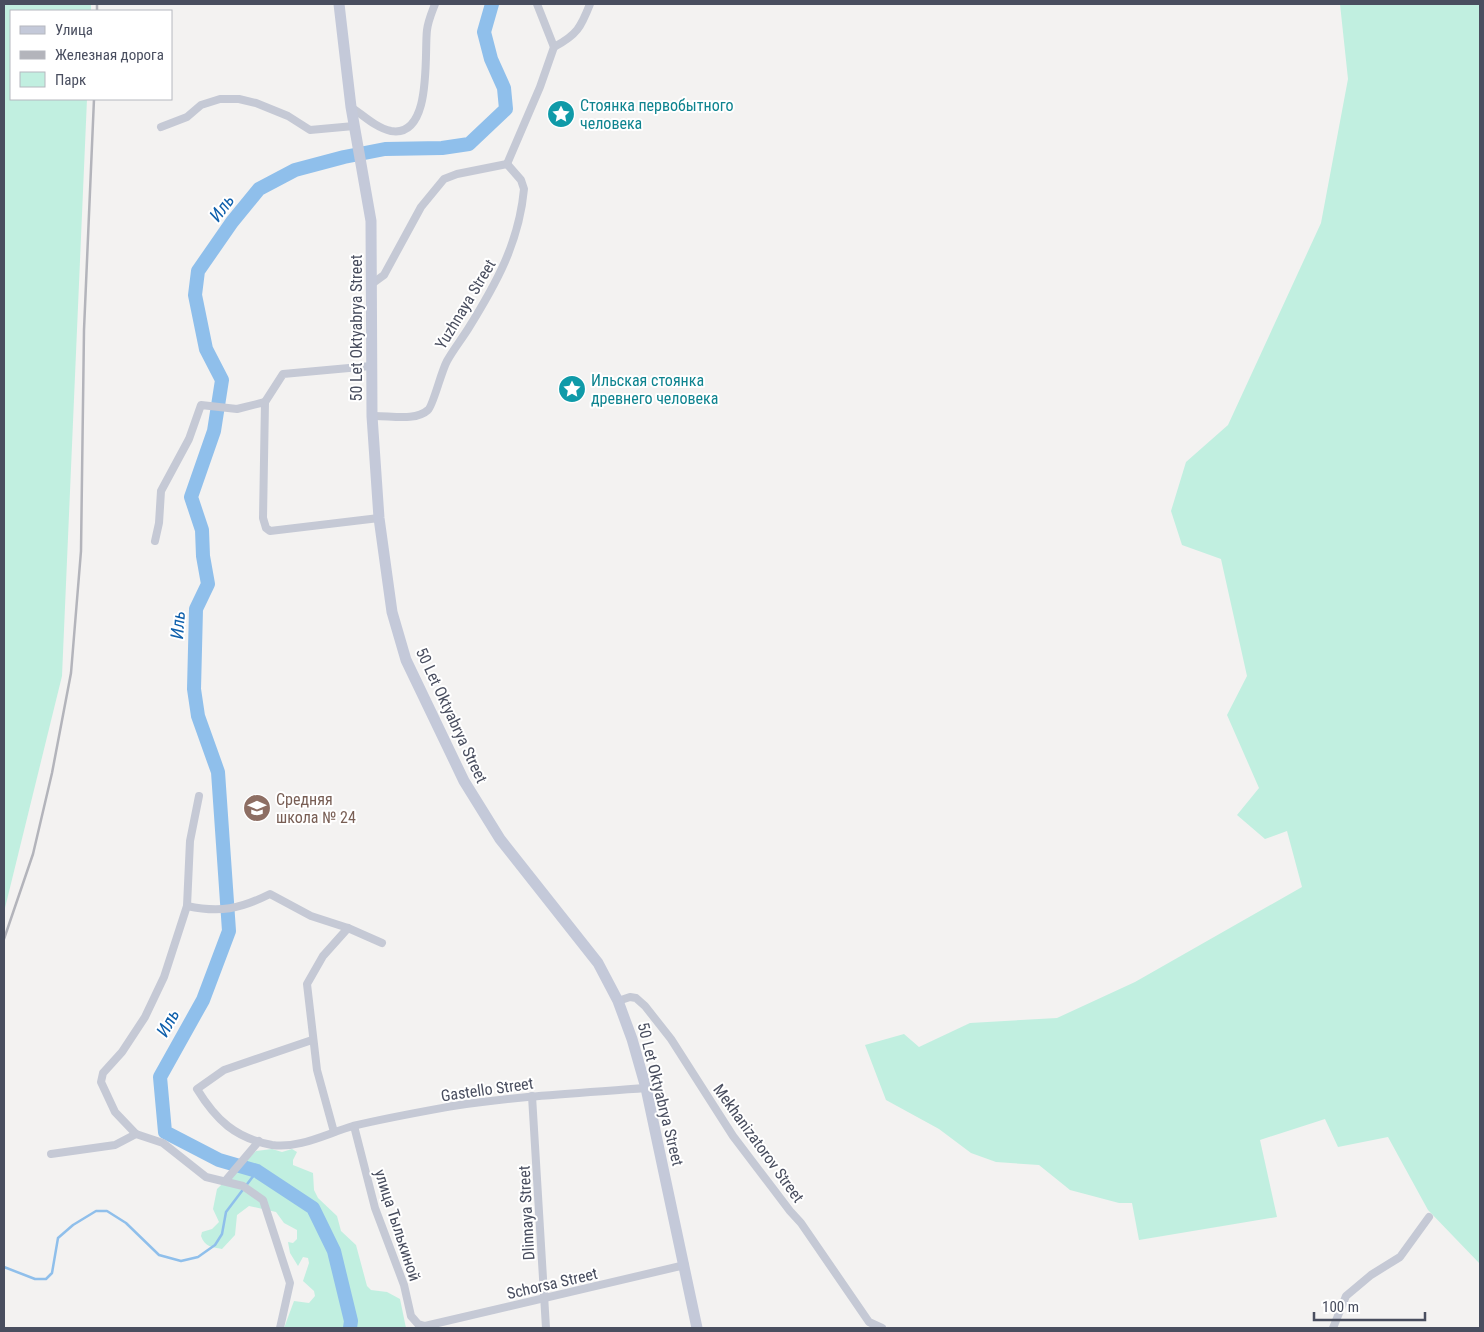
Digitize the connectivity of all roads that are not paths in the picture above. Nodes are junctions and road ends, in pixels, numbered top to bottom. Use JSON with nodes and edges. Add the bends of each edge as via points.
{"nodes":[{"id":1,"x":339,"y":4,"type":"edge"},
{"id":2,"x":435,"y":4,"type":"edge"},
{"id":3,"x":537,"y":4,"type":"edge"},
{"id":4,"x":590,"y":4,"type":"edge"},
{"id":5,"x":554,"y":47,"type":"junction"},
{"id":6,"x":351,"y":107,"type":"junction"},
{"id":7,"x":161,"y":127,"type":"dead end"},
{"id":8,"x":355,"y":130,"type":"junction"},
{"id":9,"x":507,"y":164,"type":"junction"},
{"id":10,"x":372,"y":283,"type":"junction"},
{"id":11,"x":370,"y":366,"type":"junction"},
{"id":12,"x":265,"y":402,"type":"junction"},
{"id":13,"x":372,"y":416,"type":"junction"},
{"id":14,"x":379,"y":518,"type":"junction"},
{"id":15,"x":155,"y":541,"type":"dead end"},
{"id":16,"x":200,"y":796,"type":"dead end"},
{"id":17,"x":187,"y":906,"type":"junction"},
{"id":18,"x":348,"y":928,"type":"junction"},
{"id":19,"x":382,"y":943,"type":"dead end"},
{"id":20,"x":618,"y":1001,"type":"junction"},
{"id":21,"x":312,"y":1040,"type":"junction"},
{"id":22,"x":646,"y":1088,"type":"junction"},
{"id":23,"x":532,"y":1096,"type":"junction"},
{"id":24,"x":354,"y":1126,"type":"junction"},
{"id":25,"x":334,"y":1132,"type":"junction"},
{"id":26,"x":136,"y":1134,"type":"junction"},
{"id":27,"x":259,"y":1142,"type":"junction"},
{"id":28,"x":51,"y":1154,"type":"dead end"},
{"id":29,"x":226,"y":1180,"type":"junction"},
{"id":30,"x":1429,"y":1217,"type":"dead end"},
{"id":31,"x":685,"y":1265,"type":"junction"},
{"id":32,"x":544,"y":1298,"type":"junction"},
{"id":33,"x":867,"y":1325,"type":"edge"},
{"id":34,"x":425,"y":1326,"type":"joint"},
{"id":35,"x":280,"y":1328,"type":"edge"},
{"id":36,"x":546,"y":1328,"type":"edge"},
{"id":37,"x":697,"y":1328,"type":"edge"},
{"id":38,"x":882,"y":1328,"type":"edge"},
{"id":39,"x":1332,"y":1328,"type":"edge"}],
"edges":[{"from":1,"to":6,"type":"street","name":"50 Let Oktyabrya Street"},
{"from":2,"to":6,"type":"street","via":[[427,30],[427,75],[418,118],[407,128],[392,131],[380,127]]},
{"from":3,"to":5,"type":"street"},
{"from":4,"to":5,"type":"street","via":[[581,27]]},
{"from":5,"to":9,"type":"street"},
{"from":6,"to":8,"type":"street","name":"50 Let Oktyabrya Street"},
{"from":7,"to":8,"type":"street","via":[[186,117],[201,105],[220,99],[239,99],[288,116],[310,130]]},
{"from":8,"to":10,"type":"street","name":"50 Let Oktyabrya Street","via":[[371,221]]},
{"from":9,"to":10,"type":"street","via":[[444,179],[417,214],[384,275]]},
{"from":9,"to":13,"type":"street","name":"Yuzhnaya Street","via":[[521,180],[524,189],[510,255],[493,289],[447,360],[433,404],[421,415]]},
{"from":10,"to":11,"type":"street","name":"50 Let Oktyabrya Street"},
{"from":11,"to":12,"type":"street","via":[[284,374]]},
{"from":11,"to":13,"type":"street","name":"50 Let Oktyabrya Street"},
{"from":12,"to":14,"type":"street","via":[[263,518],[266,528],[270,531]]},
{"from":12,"to":15,"type":"street","via":[[237,409],[201,405],[162,491]]},
{"from":13,"to":14,"type":"street","name":"50 Let Oktyabrya Street"},
{"from":14,"to":20,"type":"street","name":"50 Let Oktyabrya Street","via":[[392,612],[406,660],[464,781],[500,839],[598,963]]},
{"from":16,"to":17,"type":"street","via":[[190,841]]},
{"from":17,"to":18,"type":"street","via":[[207,910],[244,907],[270,894],[311,916]]},
{"from":17,"to":26,"type":"street","via":[[164,977],[145,1017],[122,1052],[103,1072],[101,1082],[115,1112]]},
{"from":18,"to":19,"type":"street"},
{"from":18,"to":21,"type":"street","via":[[323,956],[307,984]]},
{"from":20,"to":22,"type":"street","name":"50 Let Oktyabrya Street"},
{"from":20,"to":33,"type":"street","name":"Mekhanizatorov Street","via":[[636,998],[671,1039],[733,1136],[801,1223]]},
{"from":21,"to":25,"type":"street"},
{"from":21,"to":27,"type":"street","name":"Gastello Street","via":[[224,1070],[197,1088],[209,1108],[230,1129]]},
{"from":22,"to":23,"type":"street","name":"Gastello Street"},
{"from":22,"to":31,"type":"street","name":"50 Let Oktyabrya Street"},
{"from":23,"to":24,"type":"street","name":"Gastello Street","via":[[454,1106]]},
{"from":23,"to":32,"type":"street","name":"Dlinnaya Street"},
{"from":24,"to":25,"type":"street","name":"Gastello Street"},
{"from":24,"to":34,"type":"street","name":"улица Тылькиной","via":[[375,1208],[404,1285],[411,1316]]},
{"from":25,"to":27,"type":"street","name":"Gastello Street","via":[[294,1145]]},
{"from":26,"to":28,"type":"street","via":[[115,1144]]},
{"from":26,"to":29,"type":"street","via":[[163,1143],[206,1177]]},
{"from":27,"to":29,"type":"street"},
{"from":29,"to":35,"type":"street","via":[[252,1190],[263,1200],[276,1235],[290,1283]]},
{"from":30,"to":39,"type":"street","via":[[1400,1257],[1346,1296]]},
{"from":31,"to":32,"type":"street","name":"Schorsa Street"},
{"from":31,"to":37,"type":"street","name":"50 Let Oktyabrya Street"},
{"from":32,"to":34,"type":"street","name":"Schorsa Street"},
{"from":32,"to":36,"type":"street","name":"Dlinnaya Street"},
{"from":33,"to":38,"type":"street","name":"Mekhanizatorov Street"}]}
